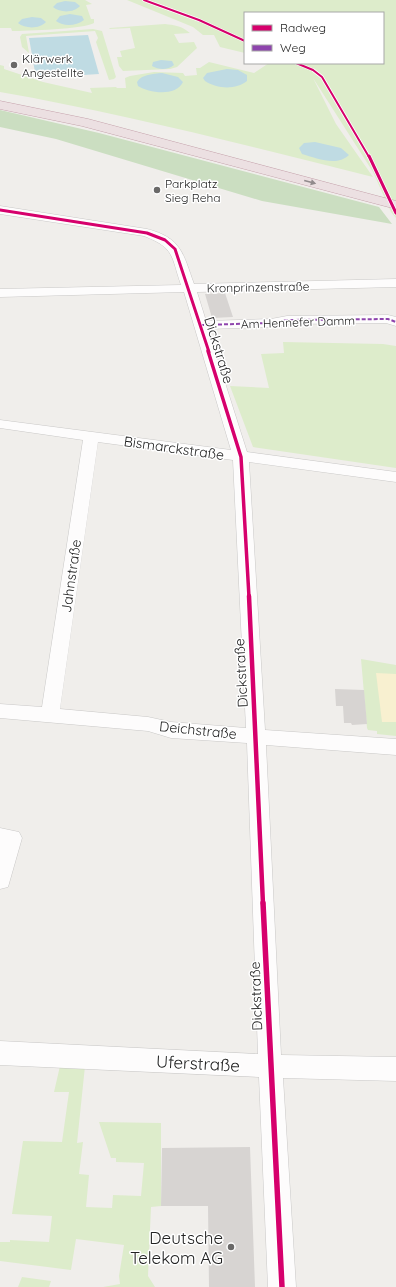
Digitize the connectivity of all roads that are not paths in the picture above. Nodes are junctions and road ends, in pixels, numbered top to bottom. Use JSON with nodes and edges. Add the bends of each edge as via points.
{"nodes":[{"id":1,"x":0,"y":98,"type":"edge"},
{"id":2,"x":0,"y":105,"type":"edge"},
{"id":3,"x":396,"y":194,"type":"edge"},
{"id":4,"x":386,"y":199,"type":"edge"},
{"id":5,"x":0,"y":210,"type":"edge"},
{"id":6,"x":396,"y":283,"type":"edge"},
{"id":7,"x":189,"y":288,"type":"junction"},
{"id":8,"x":0,"y":293,"type":"edge"},
{"id":9,"x":396,"y":322,"type":"edge"},
{"id":10,"x":200,"y":325,"type":"junction"},
{"id":11,"x":0,"y":424,"type":"edge"},
{"id":12,"x":91,"y":437,"type":"junction"},
{"id":13,"x":240,"y":456,"type":"junction"},
{"id":14,"x":396,"y":477,"type":"edge"},
{"id":15,"x":0,"y":711,"type":"edge"},
{"id":16,"x":50,"y":715,"type":"junction"},
{"id":17,"x":256,"y":735,"type":"junction"},
{"id":18,"x":396,"y":747,"type":"edge"},
{"id":19,"x":0,"y":837,"type":"edge"},
{"id":20,"x":0,"y":880,"type":"edge"},
{"id":21,"x":0,"y":1053,"type":"edge"},
{"id":22,"x":270,"y":1066,"type":"junction"},
{"id":23,"x":396,"y":1069,"type":"edge"},
{"id":24,"x":282,"y":1287,"type":"edge"}],
"edges":[{"from":1,"to":4,"type":"highway","via":[[88,115]]},
{"from":2,"to":4,"type":"highway","one_way":true,"via":[[83,122]]},
{"from":3,"to":4,"type":"highway"},
{"from":5,"to":7,"type":"street","name":"Dickstraße","via":[[153,235],[165,240],[175,249]]},
{"from":6,"to":7,"type":"street","name":"Kronprinzenstraße"},
{"from":7,"to":8,"type":"street","name":"Kronprinzenstraße"},
{"from":7,"to":10,"type":"street","name":"Dickstraße"},
{"from":9,"to":10,"type":"street","name":"Am Hennefer Damm","via":[[388,319],[287,320],[272,323]]},
{"from":10,"to":13,"type":"street","name":"Dickstraße"},
{"from":11,"to":12,"type":"street","name":"Bismarckstraße"},
{"from":12,"to":13,"type":"street","name":"Bismarckstraße"},
{"from":12,"to":16,"type":"street","name":"Jahnstraße"},
{"from":13,"to":14,"type":"street","name":"Bismarckstraße"},
{"from":13,"to":17,"type":"street","name":"Dickstraße"},
{"from":15,"to":16,"type":"street","name":"Deichstraße"},
{"from":16,"to":17,"type":"street","name":"Deichstraße","via":[[148,724],[171,730]]},
{"from":17,"to":18,"type":"street","name":"Deichstraße"},
{"from":17,"to":22,"type":"street","name":"Dickstraße"},
{"from":19,"to":20,"type":"street","via":[[12,838]]},
{"from":21,"to":22,"type":"street","name":"Uferstraße"},
{"from":22,"to":23,"type":"street","name":"Uferstraße"},
{"from":22,"to":24,"type":"street","name":"Dickstraße"}]}
